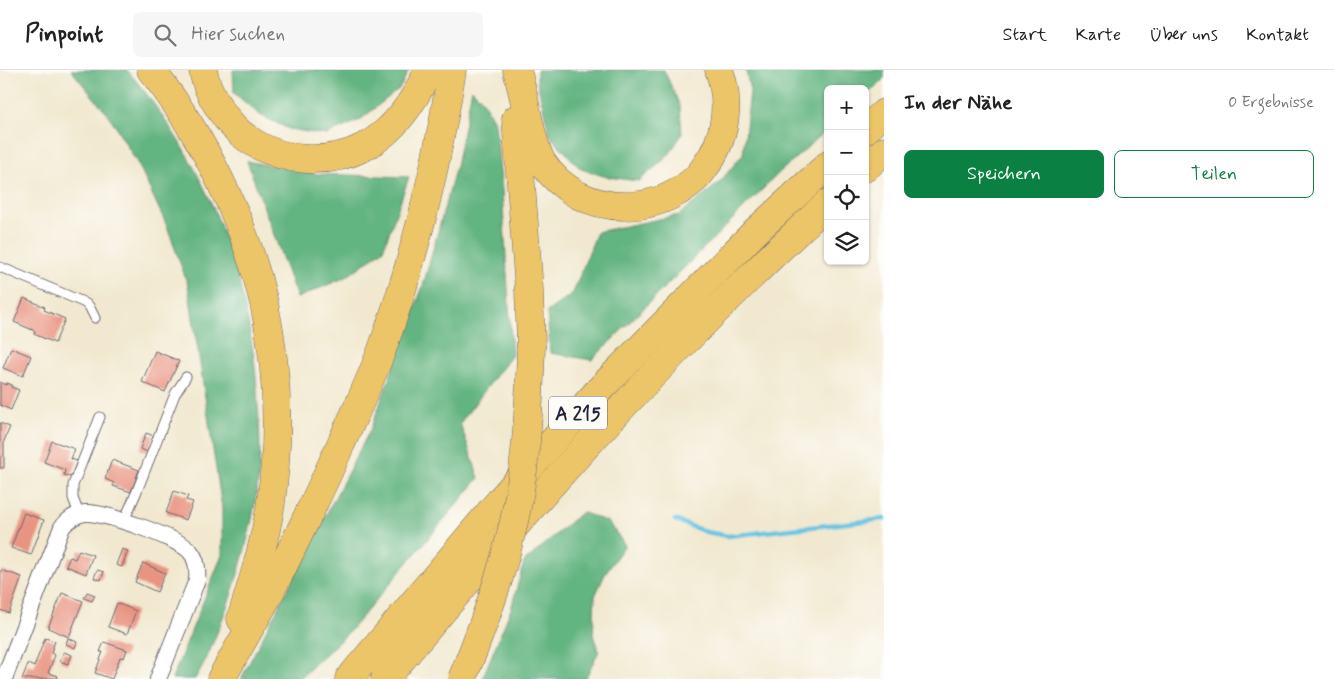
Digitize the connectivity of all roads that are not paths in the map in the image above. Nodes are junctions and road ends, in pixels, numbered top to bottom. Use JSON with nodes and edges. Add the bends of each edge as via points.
{"nodes":[{"id":1,"x":151,"y":70,"type":"edge"},
{"id":2,"x":203,"y":70,"type":"edge"},
{"id":3,"x":429,"y":70,"type":"edge"},
{"id":4,"x":452,"y":70,"type":"edge"},
{"id":5,"x":513,"y":70,"type":"edge"},
{"id":6,"x":517,"y":70,"type":"edge"},
{"id":7,"x":719,"y":70,"type":"edge"},
{"id":8,"x":884,"y":113,"type":"edge"},
{"id":9,"x":869,"y":126,"type":"edge"},
{"id":10,"x":884,"y":151,"type":"edge"},
{"id":11,"x":869,"y":164,"type":"edge"},
{"id":12,"x":824,"y":169,"type":"edge"},
{"id":13,"x":824,"y":207,"type":"edge"},
{"id":14,"x":0,"y":267,"type":"edge"},
{"id":15,"x":95,"y":318,"type":"dead end"},
{"id":16,"x":186,"y":377,"type":"dead end"},
{"id":17,"x":100,"y":417,"type":"dead end"},
{"id":18,"x":79,"y":514,"type":"junction"},
{"id":19,"x":124,"y":521,"type":"junction"},
{"id":20,"x":222,"y":677,"type":"edge"},
{"id":21,"x":4,"y":679,"type":"edge"},
{"id":22,"x":158,"y":679,"type":"edge"},
{"id":23,"x":349,"y":679,"type":"edge"},
{"id":24,"x":385,"y":679,"type":"edge"},
{"id":25,"x":462,"y":679,"type":"edge"}],
"edges":[{"from":1,"to":20,"type":"highway","via":[[186,118],[228,198],[264,303],[272,355],[277,408],[271,502],[250,592]]},
{"from":2,"to":3,"type":"highway","via":[[214,100],[228,121],[246,138],[285,156],[324,159],[345,155],[379,137],[406,111]]},
{"from":4,"to":20,"type":"highway","via":[[427,201],[409,269],[380,354],[317,497],[266,599]]},
{"from":5,"to":25,"type":"highway","bridge":true,"via":[[529,290],[529,406],[523,471],[507,549]]},
{"from":6,"to":7,"type":"highway","via":[[535,146],[552,175],[590,200],[628,207],[649,204],[680,191],[696,179],[709,161],[724,130],[726,115]]},
{"from":8,"to":9,"type":"highway"},
{"from":10,"to":11,"type":"highway"},
{"from":12,"to":23,"type":"highway","number":"A 215","via":[[756,230],[599,390],[502,498]]},
{"from":13,"to":24,"type":"highway","number":"A 215","via":[[610,420]]},
{"from":14,"to":15,"type":"lane","via":[[83,302]]},
{"from":16,"to":19,"type":"lane","via":[[175,394]]},
{"from":17,"to":18,"type":"lane","via":[[73,486],[73,498]]},
{"from":18,"to":19,"type":"street","via":[[94,513]]},
{"from":18,"to":21,"type":"street","via":[[62,527]]},
{"from":19,"to":22,"type":"street","via":[[184,547],[190,552],[198,572]]}]}
